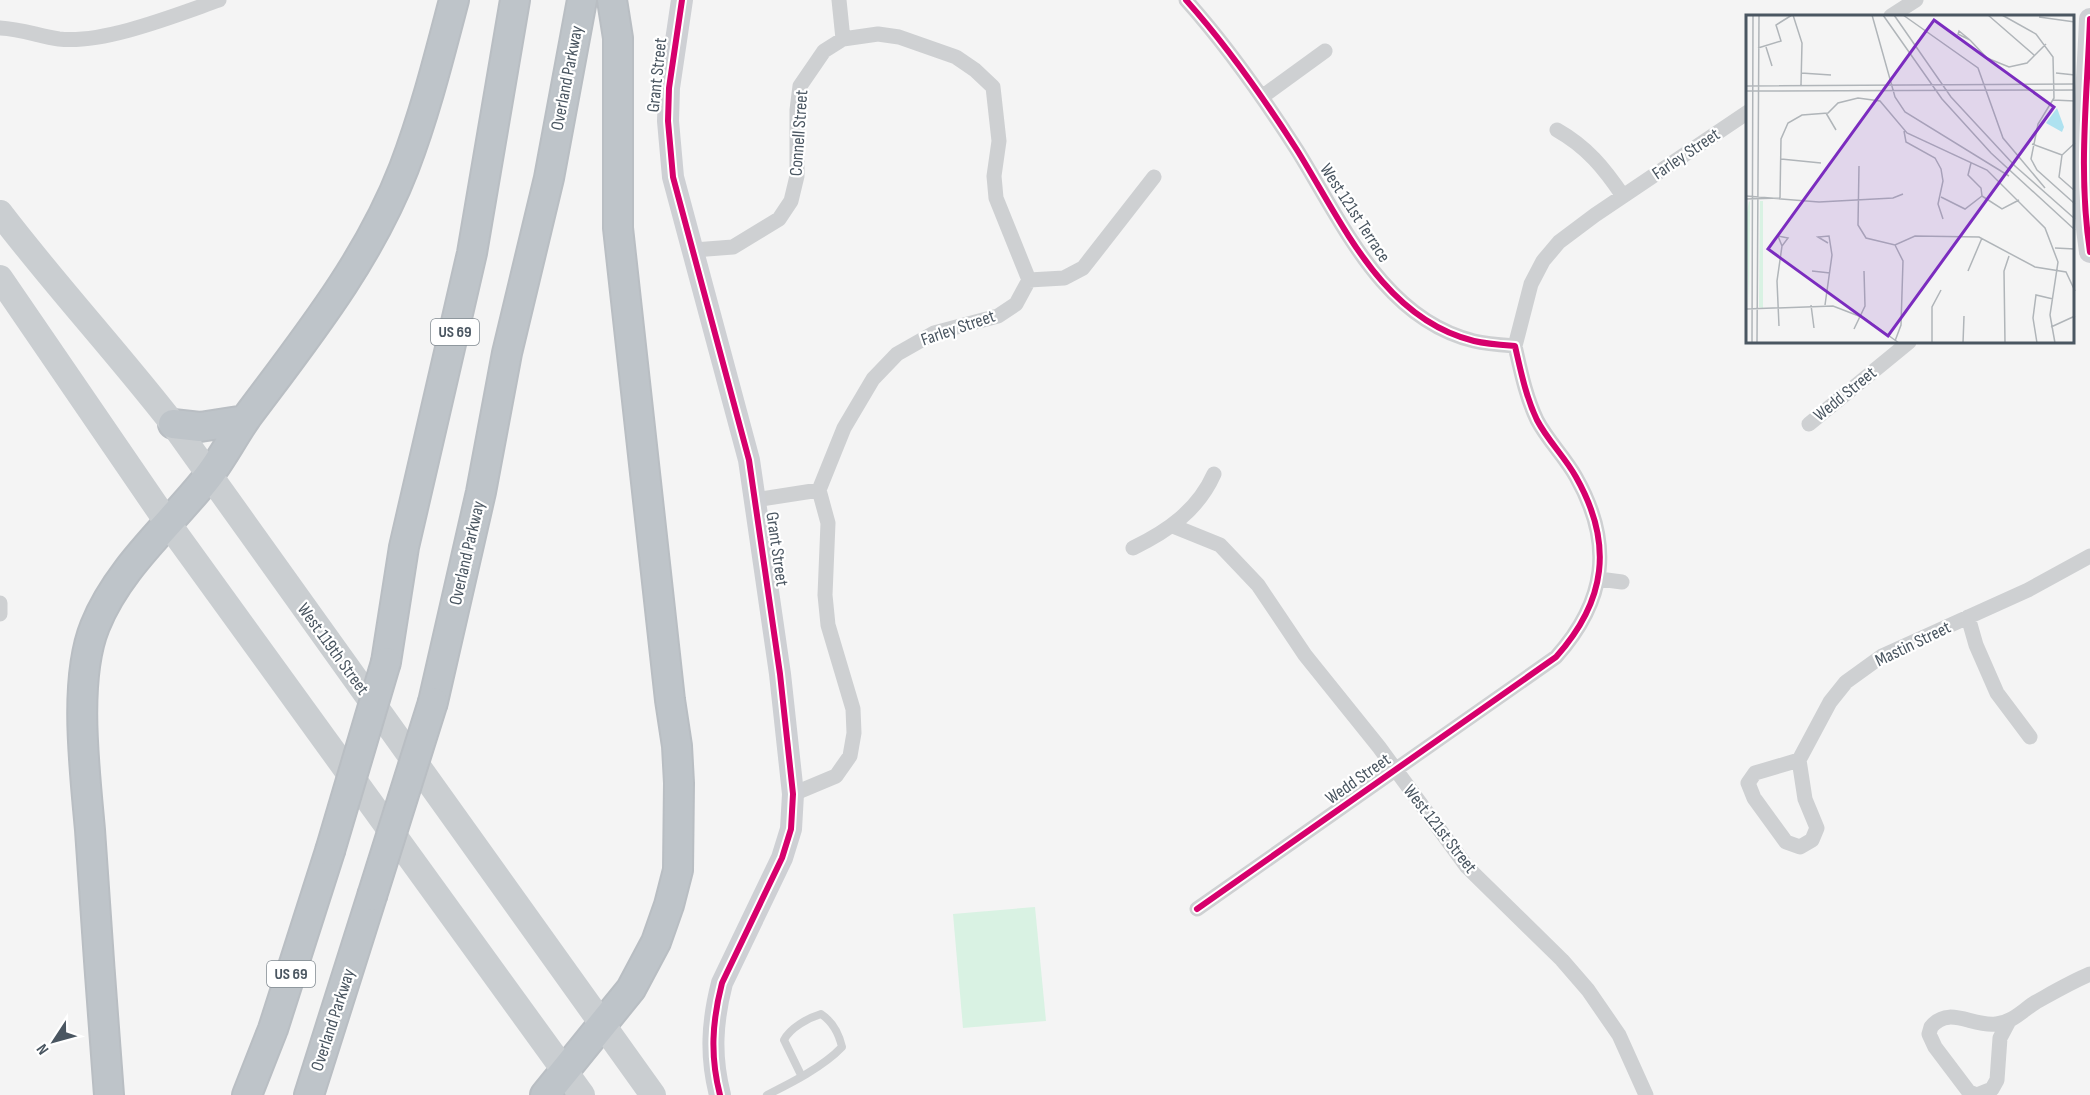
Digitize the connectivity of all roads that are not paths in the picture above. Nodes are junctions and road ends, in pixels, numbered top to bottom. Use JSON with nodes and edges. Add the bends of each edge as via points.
{"nodes":[{"id":1,"x":219,"y":0,"type":"edge"},
{"id":2,"x":454,"y":0,"type":"edge"},
{"id":3,"x":514,"y":0,"type":"edge"},
{"id":4,"x":582,"y":0,"type":"edge"},
{"id":5,"x":612,"y":0,"type":"edge"},
{"id":6,"x":682,"y":0,"type":"edge"},
{"id":7,"x":839,"y":0,"type":"edge"},
{"id":8,"x":1186,"y":0,"type":"edge"},
{"id":9,"x":1916,"y":0,"type":"edge"},
{"id":10,"x":1893,"y":15,"type":"edge"},
{"id":11,"x":2090,"y":19,"type":"edge"},
{"id":12,"x":0,"y":28,"type":"edge"},
{"id":13,"x":843,"y":39,"type":"junction"},
{"id":14,"x":2089,"y":48,"type":"edge"},
{"id":15,"x":1325,"y":51,"type":"dead end"},
{"id":16,"x":1263,"y":96,"type":"junction"},
{"id":17,"x":1746,"y":113,"type":"edge"},
{"id":18,"x":1557,"y":130,"type":"dead end"},
{"id":19,"x":1154,"y":177,"type":"dead end"},
{"id":20,"x":1623,"y":196,"type":"junction"},
{"id":21,"x":0,"y":213,"type":"edge"},
{"id":22,"x":2085,"y":245,"type":"edge"},
{"id":23,"x":694,"y":250,"type":"junction"},
{"id":24,"x":0,"y":278,"type":"edge"},
{"id":25,"x":1029,"y":280,"type":"junction"},
{"id":26,"x":1907,"y":344,"type":"edge"},
{"id":27,"x":1515,"y":346,"type":"junction"},
{"id":28,"x":245,"y":420,"type":"junction"},
{"id":29,"x":173,"y":424,"type":"junction"},
{"id":30,"x":1809,"y":424,"type":"dead end"},
{"id":31,"x":1214,"y":474,"type":"dead end"},
{"id":32,"x":208,"y":476,"type":"junction"},
{"id":33,"x":819,"y":490,"type":"junction"},
{"id":34,"x":755,"y":500,"type":"junction"},
{"id":35,"x":167,"y":522,"type":"junction"},
{"id":36,"x":1173,"y":526,"type":"junction"},
{"id":37,"x":1133,"y":548,"type":"dead end"},
{"id":38,"x":2090,"y":556,"type":"edge"},
{"id":39,"x":1599,"y":579,"type":"junction"},
{"id":40,"x":1622,"y":582,"type":"dead end"},
{"id":41,"x":0,"y":603,"type":"edge"},
{"id":42,"x":0,"y":615,"type":"edge"},
{"id":43,"x":1968,"y":617,"type":"junction"},
{"id":44,"x":2030,"y":737,"type":"dead end"},
{"id":45,"x":1799,"y":760,"type":"junction"},
{"id":46,"x":1395,"y":771,"type":"junction"},
{"id":47,"x":793,"y":794,"type":"junction"},
{"id":48,"x":1197,"y":909,"type":"dead end"},
{"id":49,"x":2090,"y":974,"type":"edge"},
{"id":50,"x":2009,"y":1021,"type":"junction"},
{"id":51,"x":602,"y":1025,"type":"junction"},
{"id":52,"x":563,"y":1071,"type":"junction"},
{"id":53,"x":801,"y":1075,"type":"junction"},
{"id":54,"x":109,"y":1095,"type":"edge"},
{"id":55,"x":247,"y":1095,"type":"edge"},
{"id":56,"x":309,"y":1095,"type":"edge"},
{"id":57,"x":545,"y":1095,"type":"edge"},
{"id":58,"x":582,"y":1095,"type":"edge"},
{"id":59,"x":653,"y":1095,"type":"edge"},
{"id":60,"x":720,"y":1095,"type":"edge"},
{"id":61,"x":767,"y":1095,"type":"edge"},
{"id":62,"x":1646,"y":1095,"type":"edge"}],
"edges":[{"from":1,"to":12,"type":"street","via":[[99,36],[60,39]]},
{"from":2,"to":28,"type":"highway","via":[[427,102],[403,170],[374,231],[343,287]]},
{"from":3,"to":55,"type":"highway","number":"US 69","bridge":true,"via":[[472,253],[404,547],[386,662],[273,1029]]},
{"from":4,"to":56,"type":"highway","name":"Overland Parkway","bridge":true,"via":[[549,178],[507,353],[481,492],[433,702]]},
{"from":5,"to":51,"type":"highway","via":[[618,38],[618,228],[677,746],[678,870],[656,942],[631,989]]},
{"from":6,"to":23,"type":"street","name":"Grant Street","via":[[668,121],[677,196]]},
{"from":7,"to":13,"type":"street"},
{"from":8,"to":16,"type":"street","name":"West 121st Terrace"},
{"from":9,"to":10,"type":"street"},
{"from":11,"to":14,"type":"street"},
{"from":13,"to":23,"type":"street","name":"Connell Street","via":[[824,51],[800,86],[797,176],[791,201],[779,219],[733,248]]},
{"from":13,"to":25,"type":"street","via":[[878,34],[899,37],[956,57],[993,87],[999,141],[994,176],[996,198]]},
{"from":14,"to":22,"type":"street","via":[[2083,171]]},
{"from":15,"to":16,"type":"street"},
{"from":16,"to":27,"type":"street","name":"West 121st Terrace","via":[[1350,239],[1396,296],[1421,316],[1453,333],[1474,341]]},
{"from":17,"to":20,"type":"street","name":"Farley Street"},
{"from":18,"to":20,"type":"street","via":[[1592,154]]},
{"from":19,"to":25,"type":"street","via":[[1083,268],[1064,278]]},
{"from":20,"to":27,"type":"street","name":"Farley Street","via":[[1572,231],[1543,261],[1531,284]]},
{"from":21,"to":29,"type":"main road","name":"West 119th Street"},
{"from":23,"to":34,"type":"street","name":"Grant Street","via":[[749,460]]},
{"from":24,"to":35,"type":"main road"},
{"from":25,"to":33,"type":"street","name":"Farley Street","via":[[1016,304],[998,316],[934,333],[886,365],[873,379],[844,428]]},
{"from":26,"to":30,"type":"street","name":"Wedd Street"},
{"from":27,"to":39,"type":"street","via":[[1525,392],[1538,422],[1576,477],[1588,503],[1601,555]]},
{"from":28,"to":29,"type":"highway","via":[[200,427]]},
{"from":28,"to":32,"type":"highway"},
{"from":29,"to":32,"type":"main road","name":"West 119th Street"},
{"from":31,"to":36,"type":"street","via":[[1208,489]]},
{"from":32,"to":35,"type":"highway"},
{"from":32,"to":51,"type":"main road","name":"West 119th Street"},
{"from":33,"to":34,"type":"street"},
{"from":33,"to":47,"type":"street","via":[[828,523],[828,625],[853,709],[854,733],[850,756],[836,776]]},
{"from":34,"to":47,"type":"street","name":"Grant Street","via":[[792,762]]},
{"from":35,"to":52,"type":"main road"},
{"from":35,"to":54,"type":"highway","via":[[118,584],[94,627],[84,673],[88,803]]},
{"from":36,"to":37,"type":"street"},
{"from":36,"to":46,"type":"street","name":"West 121st Street","via":[[1220,545],[1242,566]]},
{"from":38,"to":43,"type":"street","name":"Mastin Street"},
{"from":39,"to":40,"type":"street"},
{"from":39,"to":46,"type":"street","name":"Wedd Street","via":[[1595,598],[1556,657]]},
{"from":41,"to":42,"type":"street"},
{"from":43,"to":44,"type":"street","name":"Mastin Street","via":[[1997,693]]},
{"from":43,"to":45,"type":"street","name":"Mastin Street","via":[[1882,656],[1846,682],[1830,702]]},
{"from":45,"to":45,"type":"street","via":[[1755,773],[1748,783],[1785,842],[1800,847],[1812,840],[1816,828]]},
{"from":46,"to":48,"type":"street","name":"Wedd Street"},
{"from":46,"to":62,"type":"street","name":"West 121st Street","via":[[1467,867],[1588,990],[1618,1035]]},
{"from":47,"to":60,"type":"street","name":"Grant Street","via":[[791,829],[782,858],[722,983],[716,1005],[712,1047]]},
{"from":49,"to":50,"type":"street"},
{"from":50,"to":50,"type":"street","via":[[1981,1024],[1943,1016],[1931,1027],[1931,1041],[1969,1092],[1977,1095],[1992,1089],[2000,1038]]},
{"from":51,"to":52,"type":"highway"},
{"from":51,"to":59,"type":"main road","name":"West 119th Street"},
{"from":52,"to":57,"type":"highway"},
{"from":52,"to":58,"type":"main road"},
{"from":53,"to":53,"type":"lane","via":[[842,1047],[834,1028],[822,1014],[796,1028],[784,1040]]},
{"from":53,"to":61,"type":"lane"}]}
